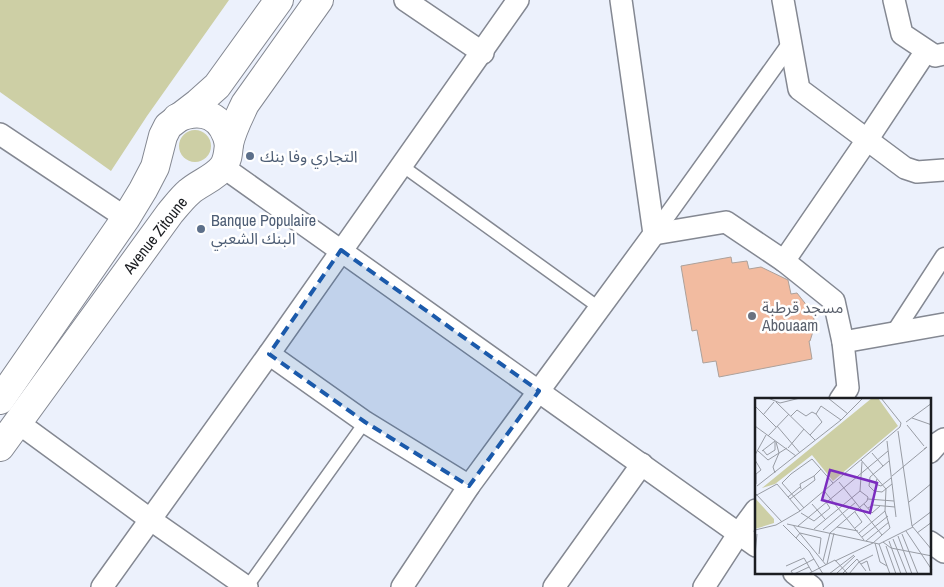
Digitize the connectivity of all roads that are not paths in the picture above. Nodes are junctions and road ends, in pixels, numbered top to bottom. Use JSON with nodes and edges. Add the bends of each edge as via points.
{"nodes":[{"id":1,"x":279,"y":0,"type":"edge"},
{"id":2,"x":319,"y":0,"type":"edge"},
{"id":3,"x":405,"y":0,"type":"edge"},
{"id":4,"x":518,"y":0,"type":"edge"},
{"id":5,"x":621,"y":0,"type":"edge"},
{"id":6,"x":783,"y":0,"type":"edge"},
{"id":7,"x":894,"y":0,"type":"edge"},
{"id":8,"x":791,"y":43,"type":"junction"},
{"id":9,"x":935,"y":52,"type":"edge"},
{"id":10,"x":483,"y":53,"type":"junction"},
{"id":11,"x":177,"y":118,"type":"junction"},
{"id":12,"x":0,"y":134,"type":"edge"},
{"id":13,"x":868,"y":140,"type":"junction"},
{"id":14,"x":161,"y":146,"type":"junction"},
{"id":15,"x":219,"y":163,"type":"junction"},
{"id":16,"x":401,"y":165,"type":"junction"},
{"id":17,"x":944,"y":170,"type":"edge"},
{"id":18,"x":126,"y":218,"type":"junction"},
{"id":19,"x":654,"y":234,"type":"junction"},
{"id":20,"x":341,"y":250,"type":"junction"},
{"id":21,"x":944,"y":256,"type":"edge"},
{"id":22,"x":784,"y":261,"type":"junction"},
{"id":23,"x":600,"y":309,"type":"junction"},
{"id":24,"x":944,"y":324,"type":"edge"},
{"id":25,"x":894,"y":333,"type":"junction"},
{"id":26,"x":843,"y":342,"type":"junction"},
{"id":27,"x":269,"y":354,"type":"junction"},
{"id":28,"x":539,"y":391,"type":"junction"},
{"id":29,"x":841,"y":398,"type":"edge"},
{"id":30,"x":0,"y":400,"type":"edge"},
{"id":31,"x":17,"y":422,"type":"junction"},
{"id":32,"x":365,"y":422,"type":"junction"},
{"id":33,"x":944,"y":439,"type":"edge"},
{"id":34,"x":0,"y":447,"type":"edge"},
{"id":35,"x":932,"y":450,"type":"edge"},
{"id":36,"x":642,"y":464,"type":"junction"},
{"id":37,"x":469,"y":486,"type":"junction"},
{"id":38,"x":755,"y":511,"type":"edge"},
{"id":39,"x":151,"y":520,"type":"junction"},
{"id":40,"x":739,"y":533,"type":"junction"},
{"id":41,"x":932,"y":543,"type":"edge"},
{"id":42,"x":755,"y":545,"type":"edge"},
{"id":43,"x":944,"y":552,"type":"edge"},
{"id":44,"x":795,"y":574,"type":"edge"},
{"id":45,"x":102,"y":587,"type":"edge"},
{"id":46,"x":247,"y":587,"type":"edge"},
{"id":47,"x":402,"y":587,"type":"edge"},
{"id":48,"x":554,"y":587,"type":"edge"},
{"id":49,"x":704,"y":587,"type":"edge"},
{"id":50,"x":812,"y":587,"type":"edge"}],
"edges":[{"from":1,"to":11,"type":"main road","name":"Avenue Zitoune","via":[[217,86]]},
{"from":2,"to":15,"type":"main road","via":[[245,104]]},
{"from":3,"to":10,"type":"street"},
{"from":4,"to":10,"type":"street"},
{"from":5,"to":19,"type":"street"},
{"from":6,"to":8,"type":"street"},
{"from":7,"to":9,"type":"street","via":[[902,34]]},
{"from":8,"to":13,"type":"street","via":[[799,89]]},
{"from":8,"to":19,"type":"street"},
{"from":9,"to":13,"type":"street"},
{"from":10,"to":16,"type":"street"},
{"from":11,"to":14,"type":"main road","name":"Avenue Zitoune","via":[[168,126]]},
{"from":11,"to":15,"type":"main road","via":[[199,113],[220,123],[227,133]]},
{"from":12,"to":18,"type":"street"},
{"from":13,"to":17,"type":"street","via":[[905,168],[917,172]]},
{"from":13,"to":22,"type":"street"},
{"from":14,"to":15,"type":"main road","via":[[167,166],[184,179],[195,181]]},
{"from":14,"to":18,"type":"main road","name":"Avenue Zitoune","via":[[155,167]]},
{"from":15,"to":20,"type":"street"},
{"from":15,"to":31,"type":"main road","name":"Avenue Zitoune","via":[[187,193],[161,225]]},
{"from":16,"to":20,"type":"street"},
{"from":16,"to":23,"type":"lane"},
{"from":18,"to":30,"type":"main road","name":"Avenue Zitoune"},
{"from":19,"to":22,"type":"street","via":[[726,222]]},
{"from":19,"to":23,"type":"street"},
{"from":20,"to":27,"type":"street"},
{"from":20,"to":28,"type":"street"},
{"from":21,"to":25,"type":"street"},
{"from":22,"to":26,"type":"street","via":[[834,301]]},
{"from":23,"to":28,"type":"street"},
{"from":24,"to":25,"type":"street"},
{"from":25,"to":26,"type":"street"},
{"from":26,"to":29,"type":"street","via":[[848,388]]},
{"from":27,"to":32,"type":"street"},
{"from":27,"to":39,"type":"street"},
{"from":28,"to":36,"type":"street"},
{"from":28,"to":37,"type":"street"},
{"from":31,"to":34,"type":"main road","name":"Avenue Zitoune"},
{"from":31,"to":39,"type":"street"},
{"from":32,"to":37,"type":"street"},
{"from":32,"to":46,"type":"lane"},
{"from":33,"to":35,"type":"street"},
{"from":36,"to":40,"type":"street"},
{"from":36,"to":48,"type":"street"},
{"from":37,"to":47,"type":"street"},
{"from":38,"to":40,"type":"street"},
{"from":39,"to":45,"type":"street"},
{"from":39,"to":46,"type":"street"},
{"from":40,"to":42,"type":"street"},
{"from":40,"to":49,"type":"street"},
{"from":41,"to":43,"type":"street"},
{"from":44,"to":50,"type":"street"}]}
